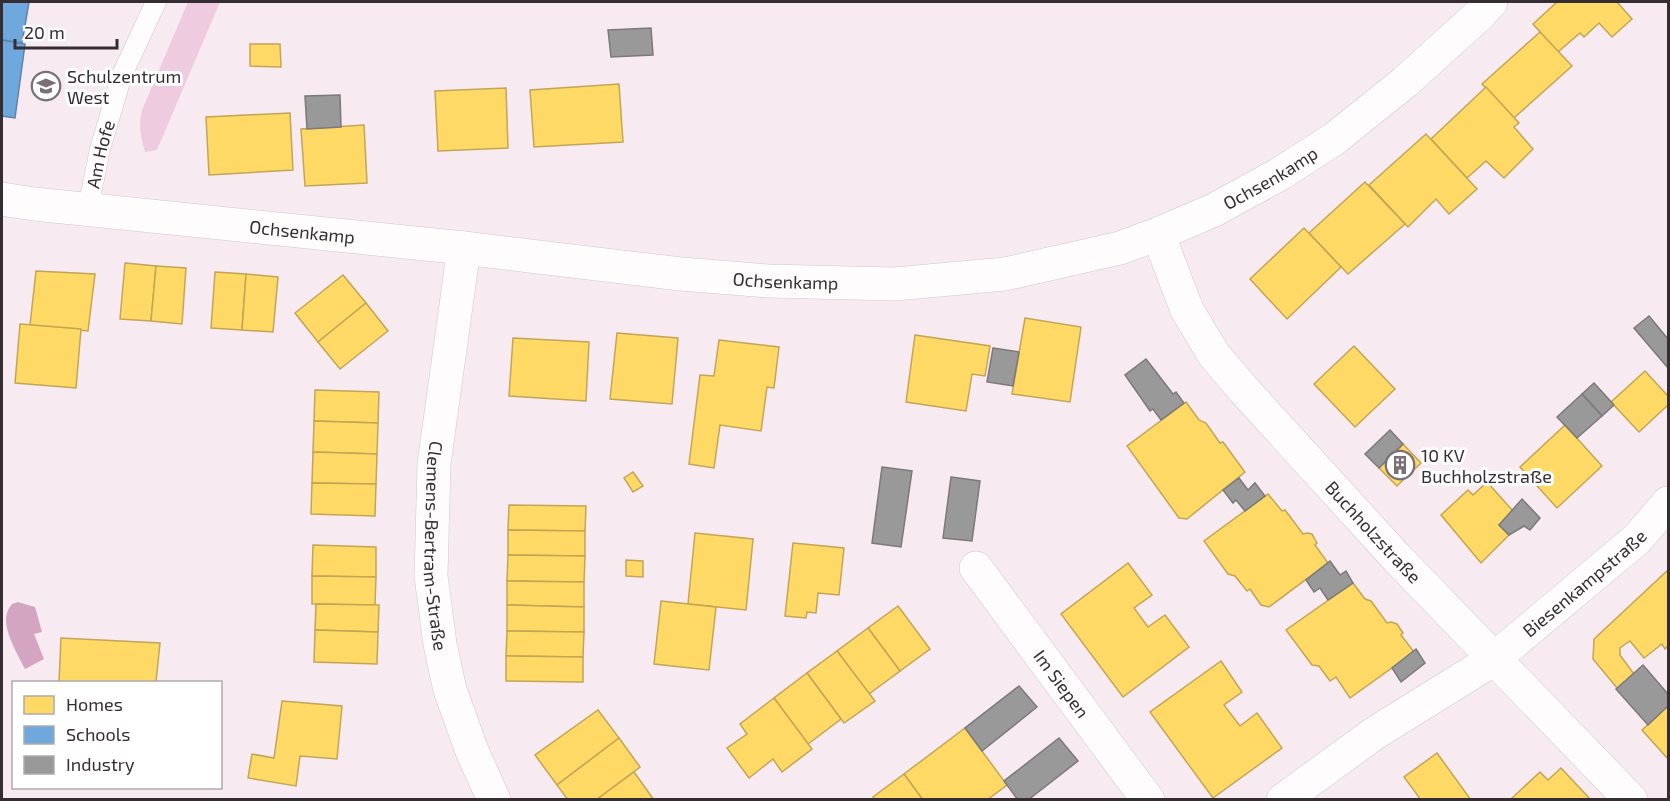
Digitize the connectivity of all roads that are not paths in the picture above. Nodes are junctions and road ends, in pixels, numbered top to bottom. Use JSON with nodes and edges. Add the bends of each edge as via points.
{"nodes":[{"id":1,"x":156,"y":2,"type":"edge"},
{"id":2,"x":1478,"y":6,"type":"edge"},
{"id":3,"x":2,"y":199,"type":"edge"},
{"id":4,"x":88,"y":208,"type":"junction"},
{"id":5,"x":1158,"y":234,"type":"junction"},
{"id":6,"x":464,"y":248,"type":"junction"},
{"id":7,"x":1668,"y":502,"type":"edge"},
{"id":8,"x":976,"y":568,"type":"dead end"},
{"id":9,"x":1494,"y":659,"type":"junction"},
{"id":10,"x":494,"y":800,"type":"edge"},
{"id":11,"x":1148,"y":800,"type":"edge"},
{"id":12,"x":1284,"y":800,"type":"edge"},
{"id":13,"x":1631,"y":800,"type":"edge"}],
"edges":[{"from":1,"to":4,"type":"lane","name":"Am Hofe","via":[[122,75]]},
{"from":2,"to":5,"type":"street","name":"Ochsenkamp","via":[[1405,82],[1334,138],[1260,185]]},
{"from":3,"to":4,"type":"street","name":"Ochsenkamp"},
{"from":4,"to":6,"type":"street","name":"Ochsenkamp"},
{"from":5,"to":6,"type":"street","name":"Ochsenkamp","via":[[1120,248],[1005,274],[895,284],[681,274]]},
{"from":5,"to":9,"type":"street","name":"Buchholzstraße","via":[[1187,310],[1214,355]]},
{"from":6,"to":10,"type":"street","name":"Clemens-Bertram-Straße","via":[[434,464],[431,576],[450,690],[471,751]]},
{"from":7,"to":9,"type":"street","name":"Biesenkampstraße","via":[[1637,539]]},
{"from":8,"to":11,"type":"street","name":"Im Siepen"},
{"from":9,"to":12,"type":"street","via":[[1375,733]]},
{"from":9,"to":13,"type":"street","name":"Buchholzstraße"}]}
